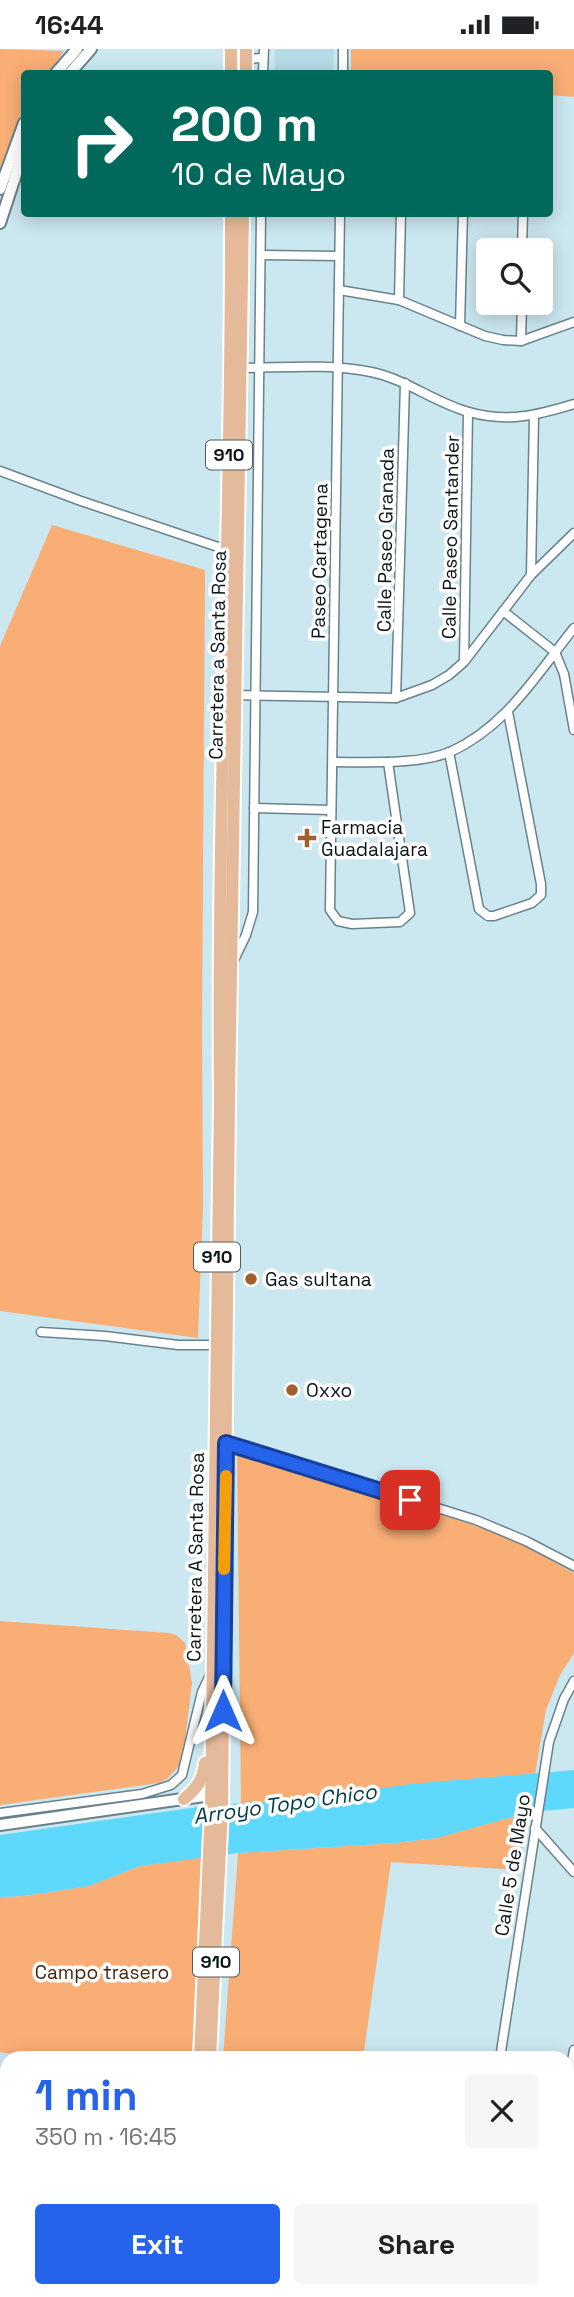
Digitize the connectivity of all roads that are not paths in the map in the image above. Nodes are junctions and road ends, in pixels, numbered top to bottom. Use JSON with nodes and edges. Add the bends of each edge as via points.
{"nodes":[{"id":1,"x":77,"y":49,"type":"edge"},
{"id":2,"x":91,"y":49,"type":"edge"},
{"id":3,"x":343,"y":49,"type":"edge"},
{"id":4,"x":246,"y":54,"type":"edge"},
{"id":5,"x":263,"y":54,"type":"edge"},
{"id":6,"x":231,"y":61,"type":"edge"},
{"id":7,"x":59,"y":70,"type":"edge"},
{"id":8,"x":73,"y":70,"type":"edge"},
{"id":9,"x":343,"y":70,"type":"edge"},
{"id":10,"x":21,"y":131,"type":"edge"},
{"id":11,"x":21,"y":159,"type":"edge"},
{"id":12,"x":0,"y":189,"type":"edge"},
{"id":13,"x":231,"y":217,"type":"edge"},
{"id":14,"x":243,"y":217,"type":"edge"},
{"id":15,"x":261,"y":217,"type":"edge"},
{"id":16,"x":340,"y":217,"type":"edge"},
{"id":17,"x":401,"y":217,"type":"edge"},
{"id":18,"x":463,"y":217,"type":"edge"},
{"id":19,"x":523,"y":217,"type":"edge"},
{"id":20,"x":0,"y":223,"type":"edge"},
{"id":21,"x":522,"y":238,"type":"edge"},
{"id":22,"x":261,"y":255,"type":"junction"},
{"id":23,"x":339,"y":256,"type":"junction"},
{"id":24,"x":339,"y":290,"type":"junction"},
{"id":25,"x":260,"y":299,"type":"junction"},
{"id":26,"x":236,"y":300,"type":"junction"},
{"id":27,"x":399,"y":300,"type":"junction"},
{"id":28,"x":522,"y":315,"type":"edge"},
{"id":29,"x":574,"y":321,"type":"edge"},
{"id":30,"x":460,"y":326,"type":"junction"},
{"id":31,"x":521,"y":341,"type":"junction"},
{"id":32,"x":338,"y":367,"type":"junction"},
{"id":33,"x":235,"y":368,"type":"junction"},
{"id":34,"x":258,"y":368,"type":"junction"},
{"id":35,"x":404,"y":383,"type":"junction"},
{"id":36,"x":574,"y":404,"type":"edge"},
{"id":37,"x":468,"y":412,"type":"junction"},
{"id":38,"x":534,"y":416,"type":"junction"},
{"id":39,"x":0,"y":471,"type":"edge"},
{"id":40,"x":238,"y":481,"type":"junction"},
{"id":41,"x":257,"y":482,"type":"junction"},
{"id":42,"x":574,"y":533,"type":"edge"},
{"id":43,"x":228,"y":550,"type":"junction"},
{"id":44,"x":531,"y":576,"type":"junction"},
{"id":45,"x":256,"y":588,"type":"junction"},
{"id":46,"x":237,"y":589,"type":"junction"},
{"id":47,"x":503,"y":611,"type":"junction"},
{"id":48,"x":574,"y":628,"type":"edge"},
{"id":49,"x":555,"y":652,"type":"junction"},
{"id":50,"x":464,"y":662,"type":"junction"},
{"id":51,"x":229,"y":695,"type":"junction"},
{"id":52,"x":254,"y":695,"type":"junction"},
{"id":53,"x":332,"y":697,"type":"junction"},
{"id":54,"x":396,"y":698,"type":"junction"},
{"id":55,"x":508,"y":712,"type":"junction"},
{"id":56,"x":574,"y":730,"type":"edge"},
{"id":57,"x":449,"y":752,"type":"junction"},
{"id":58,"x":333,"y":762,"type":"junction"},
{"id":59,"x":388,"y":762,"type":"junction"},
{"id":60,"x":254,"y":808,"type":"junction"},
{"id":61,"x":331,"y":810,"type":"junction"},
{"id":62,"x":231,"y":965,"type":"junction"},
{"id":63,"x":224,"y":1098,"type":"junction"},
{"id":64,"x":41,"y":1332,"type":"dead end"},
{"id":65,"x":216,"y":1345,"type":"junction"},
{"id":66,"x":221,"y":1441,"type":"junction"},
{"id":67,"x":574,"y":1566,"type":"edge"},
{"id":68,"x":212,"y":1670,"type":"junction"},
{"id":69,"x":574,"y":1681,"type":"edge"},
{"id":70,"x":212,"y":1725,"type":"junction"},
{"id":71,"x":211,"y":1795,"type":"junction"},
{"id":72,"x":184,"y":1799,"type":"junction"},
{"id":73,"x":217,"y":1808,"type":"junction"},
{"id":74,"x":0,"y":1813,"type":"edge"},
{"id":75,"x":0,"y":1825,"type":"edge"},
{"id":76,"x":536,"y":1828,"type":"junction"},
{"id":77,"x":556,"y":1851,"type":"junction"},
{"id":78,"x":574,"y":1863,"type":"edge"},
{"id":79,"x":215,"y":1867,"type":"junction"},
{"id":80,"x":574,"y":1872,"type":"edge"},
{"id":81,"x":201,"y":2051,"type":"edge"},
{"id":82,"x":211,"y":2051,"type":"edge"},
{"id":83,"x":501,"y":2051,"type":"edge"}],
"edges":[{"from":1,"to":7,"type":"street"},
{"from":2,"to":8,"type":"street"},
{"from":3,"to":9,"type":"street"},
{"from":4,"to":5,"type":"street"},
{"from":4,"to":6,"type":"street"},
{"from":10,"to":12,"type":"street"},
{"from":11,"to":20,"type":"street"},
{"from":13,"to":26,"type":"main road","name":"Carretera a Santa Rosa","number":"910"},
{"from":14,"to":26,"type":"main road","name":"Carretera a Santa Rosa","number":"910"},
{"from":15,"to":22,"type":"street"},
{"from":16,"to":23,"type":"street","name":"Paseo Cartagena"},
{"from":17,"to":27,"type":"street"},
{"from":18,"to":30,"type":"street"},
{"from":19,"to":21,"type":"street"},
{"from":22,"to":23,"type":"street"},
{"from":22,"to":25,"type":"street"},
{"from":23,"to":24,"type":"street","name":"Paseo Cartagena"},
{"from":24,"to":27,"type":"street"},
{"from":24,"to":32,"type":"street","name":"Paseo Cartagena"},
{"from":25,"to":26,"type":"street"},
{"from":25,"to":34,"type":"street"},
{"from":26,"to":33,"type":"main road","name":"Carretera a Santa Rosa","number":"910"},
{"from":27,"to":30,"type":"street"},
{"from":28,"to":31,"type":"street"},
{"from":29,"to":31,"type":"street"},
{"from":30,"to":31,"type":"street"},
{"from":32,"to":34,"type":"street"},
{"from":32,"to":35,"type":"street"},
{"from":32,"to":53,"type":"street","name":"Paseo Cartagena"},
{"from":33,"to":34,"type":"street"},
{"from":33,"to":40,"type":"main road","name":"Carretera a Santa Rosa","number":"910"},
{"from":33,"to":43,"type":"main road","name":"Carretera a Santa Rosa","number":"910"},
{"from":34,"to":41,"type":"street"},
{"from":35,"to":37,"type":"street"},
{"from":35,"to":54,"type":"street","name":"Calle Paseo Granada"},
{"from":36,"to":38,"type":"street"},
{"from":37,"to":38,"type":"street"},
{"from":37,"to":50,"type":"street","name":"Calle Paseo Santander"},
{"from":38,"to":44,"type":"street"},
{"from":39,"to":43,"type":"street"},
{"from":40,"to":41,"type":"street"},
{"from":40,"to":46,"type":"main road","name":"Carretera a Santa Rosa","number":"910"},
{"from":41,"to":45,"type":"street"},
{"from":42,"to":44,"type":"street"},
{"from":43,"to":51,"type":"main road","name":"Carretera a Santa Rosa","number":"910"},
{"from":44,"to":47,"type":"street"},
{"from":45,"to":46,"type":"street"},
{"from":45,"to":52,"type":"street"},
{"from":46,"to":51,"type":"main road","name":"Carretera a Santa Rosa","number":"910"},
{"from":47,"to":49,"type":"street"},
{"from":47,"to":50,"type":"street"},
{"from":48,"to":49,"type":"street"},
{"from":49,"to":55,"type":"street"},
{"from":49,"to":56,"type":"street","via":[[564,674]]},
{"from":50,"to":54,"type":"street","via":[[432,685]]},
{"from":51,"to":52,"type":"street"},
{"from":51,"to":62,"type":"main road","name":"Carretera a Santa Rosa","number":"910"},
{"from":51,"to":63,"type":"main road","name":"Carretera a Santa Rosa","number":"910","via":[[219,986]]},
{"from":52,"to":53,"type":"street"},
{"from":52,"to":60,"type":"street"},
{"from":53,"to":54,"type":"street"},
{"from":53,"to":58,"type":"street","name":"Paseo Cartagena"},
{"from":55,"to":57,"type":"street"},
{"from":55,"to":57,"type":"street","via":[[541,884],[541,895],[532,904],[494,916],[482,913],[476,902]]},
{"from":57,"to":59,"type":"street"},
{"from":58,"to":59,"type":"street"},
{"from":58,"to":61,"type":"street","name":"Paseo Cartagena"},
{"from":59,"to":61,"type":"street","name":"Paseo Cartagena","via":[[410,900],[410,913],[400,922],[343,923],[334,918],[330,910]]},
{"from":60,"to":61,"type":"street"},
{"from":60,"to":62,"type":"street","via":[[253,912]]},
{"from":62,"to":63,"type":"main road","name":"Carretera a Santa Rosa","number":"910"},
{"from":63,"to":65,"type":"main road","name":"Carretera A Santa Rosa","number":"910"},
{"from":63,"to":66,"type":"main road","name":"Carretera A Santa Rosa","number":"910"},
{"from":64,"to":65,"type":"street"},
{"from":65,"to":66,"type":"main road","name":"Carretera A Santa Rosa","number":"910"},
{"from":66,"to":67,"type":"street","via":[[475,1520]]},
{"from":66,"to":68,"type":"main road","name":"Carretera A Santa Rosa","number":"910"},
{"from":66,"to":73,"type":"main road","name":"Carretera A Santa Rosa","number":"910"},
{"from":68,"to":70,"type":"main road","name":"Carretera A Santa Rosa","number":"910"},
{"from":68,"to":74,"type":"street","via":[[177,1780],[142,1794]]},
{"from":69,"to":76,"type":"street","name":"Calle 5 de Mayo","via":[[555,1722]]},
{"from":70,"to":71,"type":"main road","name":"Carretera A Santa Rosa","number":"910"},
{"from":70,"to":72,"type":"main road","via":[[206,1738],[203,1778]]},
{"from":71,"to":72,"type":"street"},
{"from":71,"to":73,"type":"main road","name":"Carretera A Santa Rosa","number":"910"},
{"from":72,"to":75,"type":"street"},
{"from":73,"to":79,"type":"main road","name":"Carretera A Santa Rosa","number":"910"},
{"from":76,"to":77,"type":"street"},
{"from":76,"to":83,"type":"street","name":"Calle 5 de Mayo"},
{"from":77,"to":78,"type":"street"},
{"from":77,"to":80,"type":"street"},
{"from":79,"to":81,"type":"main road","name":"Carretera A Santa Rosa","number":"910"},
{"from":79,"to":82,"type":"main road","name":"Carretera A Santa Rosa","number":"910"}]}
